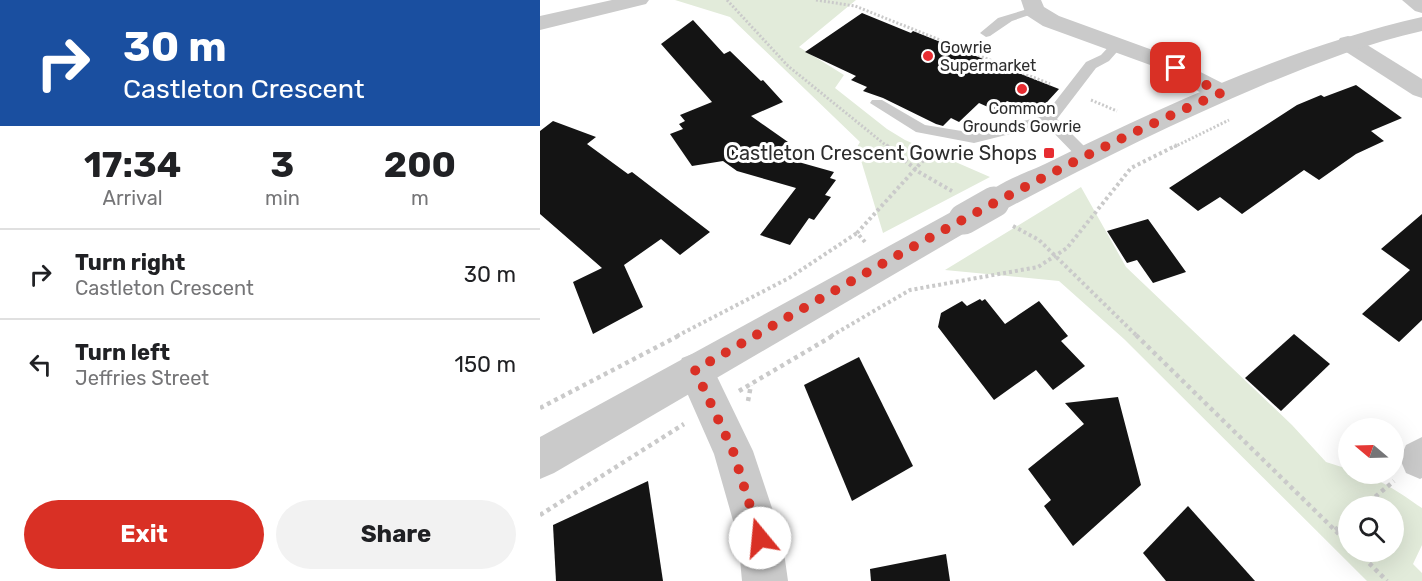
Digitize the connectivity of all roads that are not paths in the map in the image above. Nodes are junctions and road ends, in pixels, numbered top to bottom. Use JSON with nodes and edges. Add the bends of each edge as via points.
{"nodes":[{"id":1,"x":639,"y":0,"type":"edge"},
{"id":2,"x":1412,"y":0,"type":"edge"},
{"id":3,"x":1032,"y":5,"type":"edge"},
{"id":4,"x":1422,"y":7,"type":"edge"},
{"id":5,"x":540,"y":24,"type":"edge"},
{"id":6,"x":1422,"y":24,"type":"edge"},
{"id":7,"x":986,"y":33,"type":"dead end"},
{"id":8,"x":1348,"y":43,"type":"junction"},
{"id":9,"x":1118,"y":44,"type":"junction"},
{"id":10,"x":1422,"y":90,"type":"edge"},
{"id":11,"x":1221,"y":93,"type":"junction"},
{"id":12,"x":877,"y":103,"type":"dead end"},
{"id":13,"x":1049,"y":120,"type":"junction"},
{"id":14,"x":1086,"y":157,"type":"junction"},
{"id":15,"x":695,"y":370,"type":"junction"},
{"id":16,"x":542,"y":451,"type":"edge"},
{"id":17,"x":765,"y":581,"type":"edge"}],
"edges":[{"from":1,"to":5,"type":"street"},
{"from":2,"to":4,"type":"street"},
{"from":3,"to":7,"type":"lane","via":[[998,22]]},
{"from":3,"to":9,"type":"street","via":[[1051,21]]},
{"from":6,"to":8,"type":"street"},
{"from":8,"to":10,"type":"street"},
{"from":8,"to":11,"type":"street"},
{"from":9,"to":11,"type":"street","via":[[1161,61]]},
{"from":9,"to":13,"type":"lane","via":[[1105,58],[1091,65]]},
{"from":11,"to":14,"type":"street"},
{"from":12,"to":13,"type":"lane","via":[[921,129],[974,138]]},
{"from":13,"to":14,"type":"lane"},
{"from":14,"to":15,"type":"street","bridge":true,"via":[[1002,213],[962,207]]},
{"from":15,"to":16,"type":"street"},
{"from":15,"to":17,"type":"street","via":[[733,451],[760,538]]}]}
